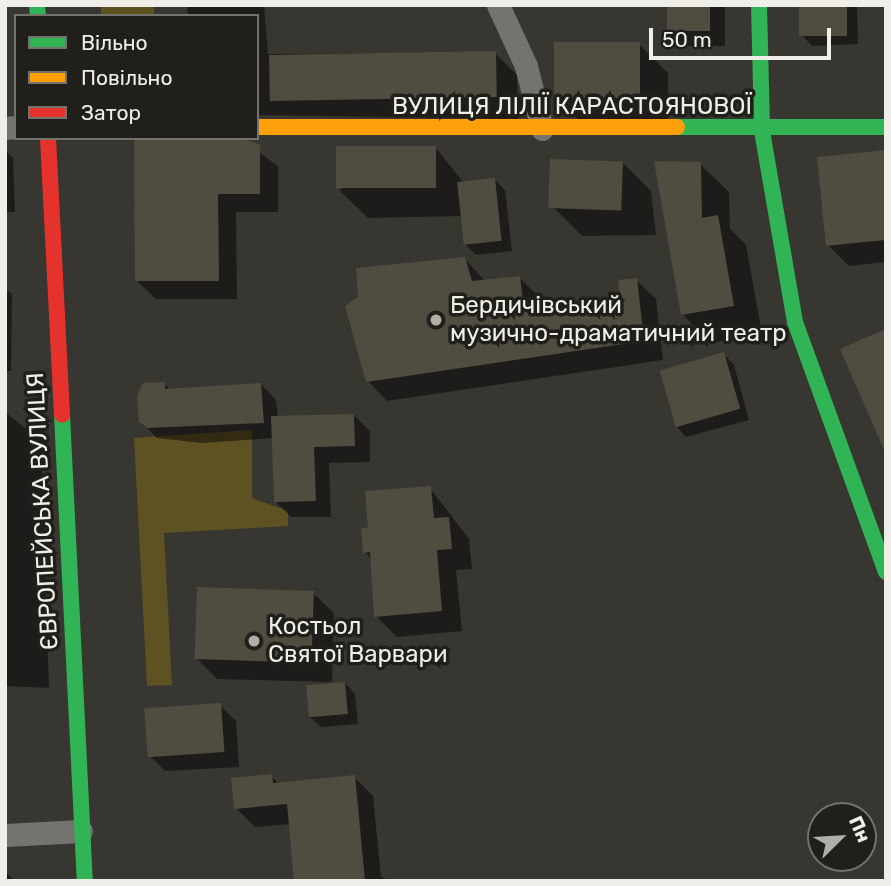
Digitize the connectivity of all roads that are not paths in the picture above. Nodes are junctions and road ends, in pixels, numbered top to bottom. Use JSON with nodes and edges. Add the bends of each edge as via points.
{"nodes":[{"id":1,"x":498,"y":5,"type":"edge"},
{"id":2,"x":759,"y":5,"type":"edge"},
{"id":3,"x":259,"y":127,"type":"edge"},
{"id":4,"x":886,"y":127,"type":"edge"},
{"id":5,"x":542,"y":129,"type":"junction"},
{"id":6,"x":762,"y":131,"type":"junction"},
{"id":7,"x":48,"y":140,"type":"edge"},
{"id":8,"x":886,"y":572,"type":"edge"},
{"id":9,"x":81,"y":831,"type":"junction"},
{"id":10,"x":5,"y":835,"type":"edge"},
{"id":11,"x":85,"y":881,"type":"edge"}],
"edges":[{"from":1,"to":5,"type":"street","via":[[526,66]]},
{"from":2,"to":6,"type":"street"},
{"from":3,"to":5,"type":"street","name":"ВУЛИЦЯ ЛІЛІЇ КАРАСТОЯНОВОЇ"},
{"from":4,"to":6,"type":"street","name":"ВУЛИЦЯ ЛІЛІЇ КАРАСТОЯНОВОЇ"},
{"from":5,"to":6,"type":"street","name":"ВУЛИЦЯ ЛІЛІЇ КАРАСТОЯНОВОЇ"},
{"from":6,"to":8,"type":"street","via":[[794,322]]},
{"from":7,"to":9,"type":"street","name":"ЄВРОПЕЙСЬКА ВУЛИЦЯ"},
{"from":9,"to":10,"type":"street"},
{"from":9,"to":11,"type":"street","name":"ЄВРОПЕЙСЬКА ВУЛИЦЯ"}]}
